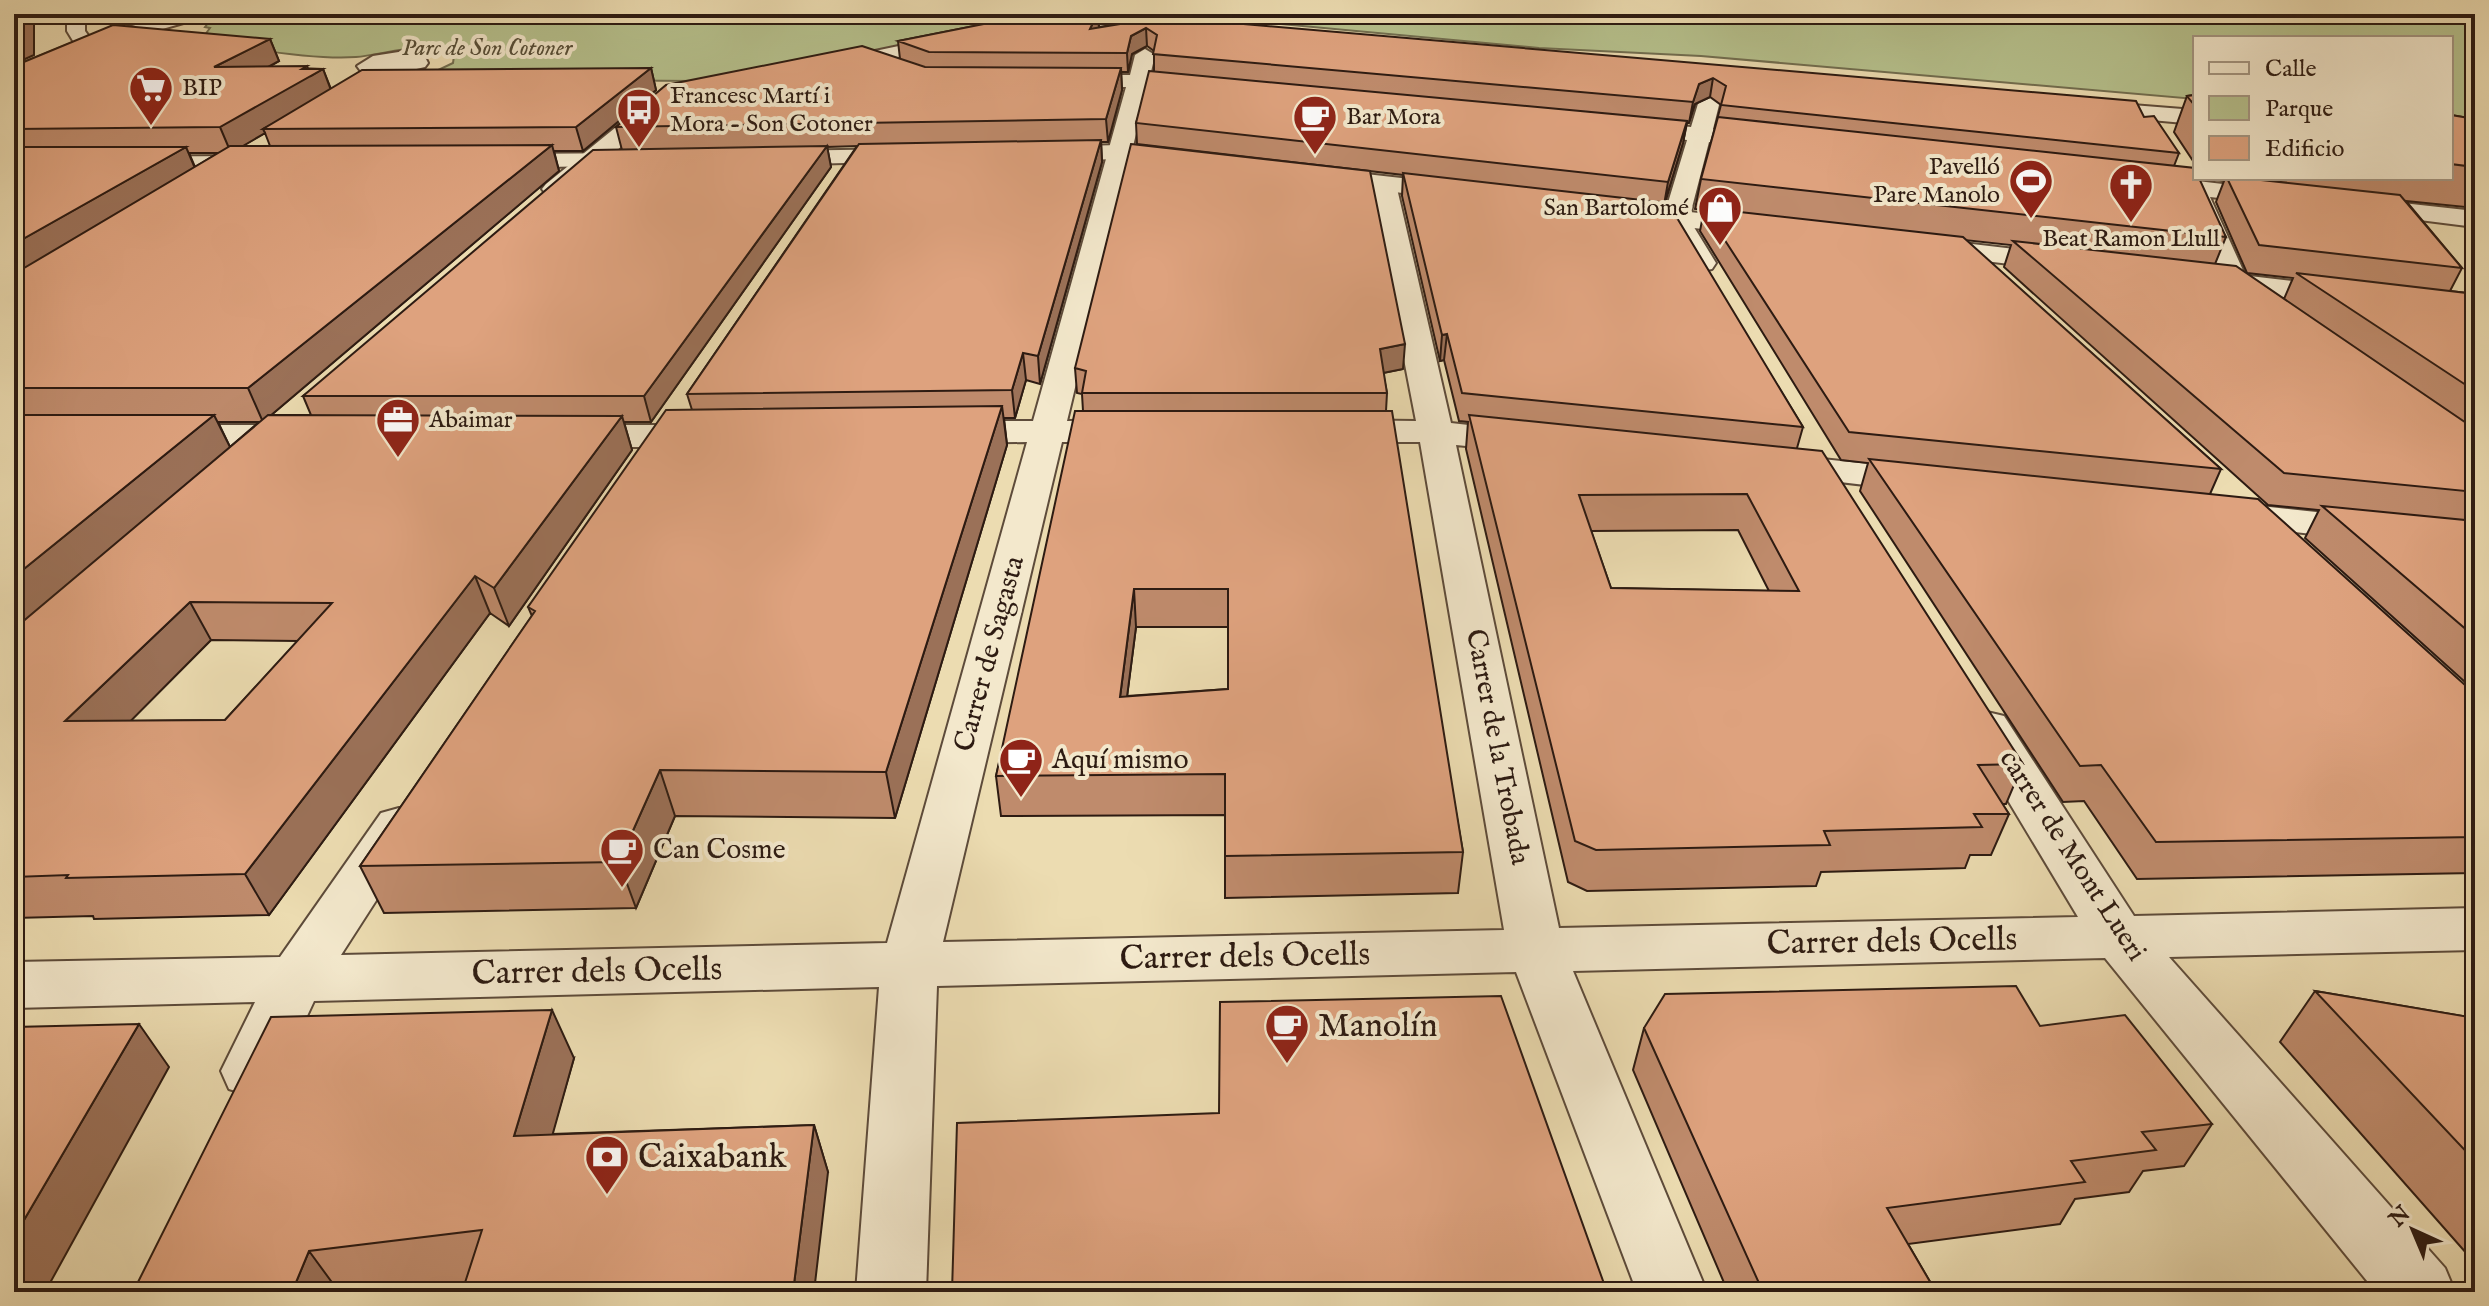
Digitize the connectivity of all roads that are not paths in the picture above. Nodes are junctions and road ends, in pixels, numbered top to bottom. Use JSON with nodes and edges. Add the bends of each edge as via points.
{"nodes":[{"id":1,"x":76,"y":14,"type":"edge"},
{"id":2,"x":195,"y":14,"type":"edge"},
{"id":3,"x":1152,"y":25,"type":"junction"},
{"id":4,"x":1020,"y":27,"type":"edge"},
{"id":5,"x":1199,"y":30,"type":"edge"},
{"id":6,"x":975,"y":37,"type":"edge"},
{"id":7,"x":85,"y":45,"type":"junction"},
{"id":8,"x":869,"y":59,"type":"junction"},
{"id":9,"x":386,"y":70,"type":"edge"},
{"id":10,"x":810,"y":70,"type":"edge"},
{"id":11,"x":14,"y":74,"type":"edge"},
{"id":12,"x":914,"y":75,"type":"edge"},
{"id":13,"x":1716,"y":77,"type":"edge"},
{"id":14,"x":1048,"y":81,"type":"edge"},
{"id":15,"x":1138,"y":81,"type":"junction"},
{"id":16,"x":356,"y":87,"type":"edge"},
{"id":17,"x":1232,"y":90,"type":"edge"},
{"id":18,"x":692,"y":93,"type":"edge"},
{"id":19,"x":2062,"y":106,"type":"edge"},
{"id":20,"x":2147,"y":113,"type":"junction"},
{"id":21,"x":2193,"y":117,"type":"edge"},
{"id":22,"x":1607,"y":125,"type":"edge"},
{"id":23,"x":1701,"y":134,"type":"junction"},
{"id":24,"x":2163,"y":138,"type":"edge"},
{"id":25,"x":1793,"y":144,"type":"edge"},
{"id":26,"x":263,"y":146,"type":"edge"},
{"id":27,"x":1119,"y":152,"type":"junction"},
{"id":28,"x":1025,"y":154,"type":"edge"},
{"id":29,"x":931,"y":155,"type":"edge"},
{"id":30,"x":853,"y":157,"type":"junction"},
{"id":31,"x":744,"y":158,"type":"edge"},
{"id":32,"x":666,"y":159,"type":"edge"},
{"id":33,"x":476,"y":161,"type":"edge"},
{"id":34,"x":588,"y":161,"type":"junction"},
{"id":35,"x":236,"y":163,"type":"junction"},
{"id":36,"x":284,"y":163,"type":"edge"},
{"id":37,"x":1212,"y":163,"type":"edge"},
{"id":38,"x":2179,"y":163,"type":"edge"},
{"id":39,"x":14,"y":164,"type":"edge"},
{"id":40,"x":1289,"y":173,"type":"edge"},
{"id":41,"x":2117,"y":179,"type":"edge"},
{"id":42,"x":1383,"y":184,"type":"junction"},
{"id":43,"x":197,"y":187,"type":"edge"},
{"id":44,"x":2194,"y":187,"type":"junction"},
{"id":45,"x":827,"y":195,"type":"edge"},
{"id":46,"x":1491,"y":197,"type":"edge"},
{"id":47,"x":2303,"y":200,"type":"edge"},
{"id":48,"x":2335,"y":203,"type":"edge"},
{"id":49,"x":1599,"y":210,"type":"edge"},
{"id":50,"x":530,"y":212,"type":"edge"},
{"id":51,"x":1676,"y":219,"type":"junction"},
{"id":52,"x":2475,"y":219,"type":"edge"},
{"id":53,"x":1783,"y":231,"type":"edge"},
{"id":54,"x":1889,"y":243,"type":"edge"},
{"id":55,"x":1965,"y":251,"type":"junction"},
{"id":56,"x":2092,"y":266,"type":"edge"},
{"id":57,"x":2187,"y":278,"type":"edge"},
{"id":58,"x":2235,"y":284,"type":"junction"},
{"id":59,"x":2012,"y":294,"type":"edge"},
{"id":60,"x":1723,"y":298,"type":"edge"},
{"id":61,"x":2370,"y":299,"type":"edge"},
{"id":62,"x":2298,"y":328,"type":"edge"},
{"id":63,"x":688,"y":398,"type":"dead end"},
{"id":64,"x":310,"y":406,"type":"edge"},
{"id":65,"x":1794,"y":417,"type":"edge"},
{"id":66,"x":1048,"y":431,"type":"junction"},
{"id":67,"x":1172,"y":431,"type":"edge"},
{"id":68,"x":1296,"y":431,"type":"edge"},
{"id":69,"x":1436,"y":432,"type":"junction"},
{"id":70,"x":909,"y":433,"type":"edge"},
{"id":71,"x":137,"y":435,"type":"edge"},
{"id":72,"x":739,"y":435,"type":"edge"},
{"id":73,"x":275,"y":436,"type":"junction"},
{"id":74,"x":337,"y":436,"type":"edge"},
{"id":75,"x":538,"y":436,"type":"edge"},
{"id":76,"x":662,"y":436,"type":"junction"},
{"id":77,"x":1560,"y":444,"type":"edge"},
{"id":78,"x":1747,"y":462,"type":"edge"},
{"id":79,"x":240,"y":467,"type":"edge"},
{"id":80,"x":1825,"y":470,"type":"junction"},
{"id":81,"x":635,"y":476,"type":"edge"},
{"id":82,"x":1963,"y":485,"type":"edge"},
{"id":83,"x":2221,"y":485,"type":"edge"},
{"id":84,"x":2194,"y":510,"type":"edge"},
{"id":85,"x":2256,"y":517,"type":"junction"},
{"id":86,"x":1858,"y":523,"type":"edge"},
{"id":87,"x":2475,"y":541,"type":"edge"},
{"id":88,"x":2302,"y":560,"type":"edge"},
{"id":89,"x":1968,"y":697,"type":"edge"},
{"id":90,"x":421,"y":793,"type":"edge"},
{"id":91,"x":2475,"y":929,"type":"edge"},
{"id":92,"x":2119,"y":937,"type":"junction"},
{"id":93,"x":1536,"y":950,"type":"junction"},
{"id":94,"x":909,"y":965,"type":"junction"},
{"id":95,"x":296,"y":978,"type":"junction"},
{"id":96,"x":14,"y":985,"type":"edge"},
{"id":97,"x":233,"y":1107,"type":"edge"},
{"id":98,"x":891,"y":1292,"type":"edge"},
{"id":99,"x":1672,"y":1292,"type":"edge"},
{"id":100,"x":2420,"y":1292,"type":"edge"}],
"edges":[{"from":1,"to":7,"type":"street","via":[[76,31]]},
{"from":2,"to":7,"type":"street"},
{"from":3,"to":4,"type":"street","via":[[1065,18]]},
{"from":3,"to":5,"type":"street"},
{"from":3,"to":15,"type":"street","name":"Carrer de Sagasta"},
{"from":6,"to":8,"type":"street"},
{"from":7,"to":11,"type":"street"},
{"from":8,"to":10,"type":"street"},
{"from":8,"to":12,"type":"street"},
{"from":9,"to":16,"type":"street"},
{"from":13,"to":23,"type":"street"},
{"from":14,"to":15,"type":"street"},
{"from":15,"to":17,"type":"street"},
{"from":15,"to":27,"type":"street","name":"Carrer de Sagasta"},
{"from":18,"to":34,"type":"street","via":[[663,99]]},
{"from":19,"to":20,"type":"street"},
{"from":20,"to":21,"type":"street"},
{"from":20,"to":24,"type":"street"},
{"from":22,"to":23,"type":"street"},
{"from":23,"to":25,"type":"street"},
{"from":23,"to":51,"type":"street"},
{"from":26,"to":35,"type":"street"},
{"from":27,"to":28,"type":"street"},
{"from":27,"to":37,"type":"street"},
{"from":27,"to":66,"type":"street","name":"Carrer de Sagasta"},
{"from":29,"to":30,"type":"street"},
{"from":30,"to":31,"type":"street"},
{"from":30,"to":45,"type":"street"},
{"from":32,"to":34,"type":"street"},
{"from":33,"to":34,"type":"street"},
{"from":34,"to":50,"type":"street"},
{"from":35,"to":36,"type":"street"},
{"from":35,"to":39,"type":"street"},
{"from":35,"to":43,"type":"street"},
{"from":38,"to":44,"type":"street"},
{"from":40,"to":42,"type":"street"},
{"from":41,"to":44,"type":"street"},
{"from":42,"to":46,"type":"street"},
{"from":42,"to":69,"type":"street","name":"Carrer de la Trobada"},
{"from":44,"to":47,"type":"street"},
{"from":44,"to":58,"type":"street"},
{"from":48,"to":52,"type":"street"},
{"from":49,"to":51,"type":"street"},
{"from":51,"to":53,"type":"street"},
{"from":51,"to":60,"type":"street"},
{"from":54,"to":55,"type":"street"},
{"from":55,"to":56,"type":"street"},
{"from":55,"to":59,"type":"street"},
{"from":57,"to":58,"type":"street"},
{"from":58,"to":61,"type":"street"},
{"from":58,"to":62,"type":"street"},
{"from":63,"to":76,"type":"street"},
{"from":64,"to":73,"type":"street"},
{"from":65,"to":80,"type":"street"},
{"from":66,"to":67,"type":"street"},
{"from":66,"to":70,"type":"street"},
{"from":66,"to":94,"type":"street","name":"Carrer de Sagasta"},
{"from":68,"to":69,"type":"street"},
{"from":69,"to":77,"type":"street"},
{"from":69,"to":93,"type":"street","name":"Carrer de la Trobada"},
{"from":71,"to":73,"type":"street"},
{"from":72,"to":76,"type":"street"},
{"from":73,"to":74,"type":"street"},
{"from":73,"to":79,"type":"street"},
{"from":75,"to":76,"type":"street"},
{"from":76,"to":81,"type":"street"},
{"from":78,"to":80,"type":"street"},
{"from":80,"to":82,"type":"street"},
{"from":80,"to":86,"type":"street"},
{"from":83,"to":85,"type":"street"},
{"from":84,"to":85,"type":"street"},
{"from":85,"to":87,"type":"street"},
{"from":85,"to":88,"type":"street"},
{"from":89,"to":92,"type":"street","name":"carrer de Mont Lueri"},
{"from":90,"to":95,"type":"street"},
{"from":91,"to":92,"type":"street","name":"Carrer dels Ocells"},
{"from":92,"to":93,"type":"street","name":"Carrer dels Ocells"},
{"from":92,"to":100,"type":"street","name":"carrer de Mont Lueri"},
{"from":93,"to":94,"type":"street","name":"Carrer dels Ocells"},
{"from":93,"to":99,"type":"street","name":"Carrer de la Trobada"},
{"from":94,"to":95,"type":"street","name":"Carrer dels Ocells"},
{"from":94,"to":98,"type":"street","name":"Carrer de Sagasta"},
{"from":95,"to":96,"type":"street","name":"Carrer dels Ocells"},
{"from":95,"to":97,"type":"street"}]}
